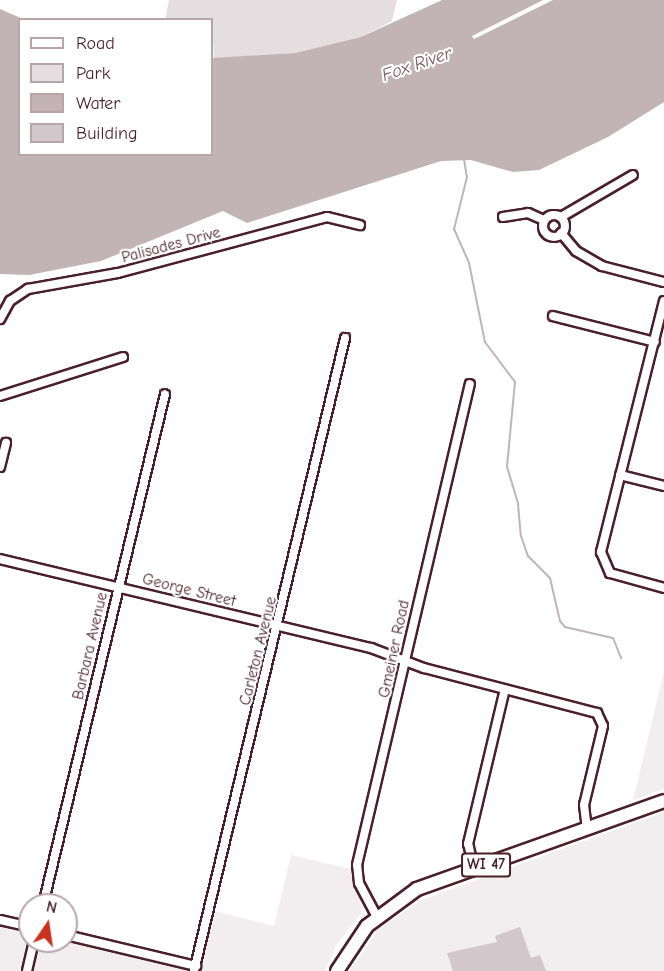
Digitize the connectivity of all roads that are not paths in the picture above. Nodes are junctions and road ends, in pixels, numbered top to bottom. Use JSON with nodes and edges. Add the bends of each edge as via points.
{"nodes":[{"id":1,"x":633,"y":175,"type":"dead end"},
{"id":2,"x":561,"y":217,"type":"junction"},
{"id":3,"x":503,"y":218,"type":"dead end"},
{"id":4,"x":544,"y":220,"type":"junction"},
{"id":5,"x":360,"y":225,"type":"dead end"},
{"id":6,"x":561,"y":233,"type":"junction"},
{"id":7,"x":664,"y":282,"type":"edge"},
{"id":8,"x":664,"y":301,"type":"edge"},
{"id":9,"x":553,"y":316,"type":"dead end"},
{"id":10,"x":0,"y":319,"type":"edge"},
{"id":11,"x":345,"y":338,"type":"dead end"},
{"id":12,"x":654,"y":342,"type":"junction"},
{"id":13,"x":123,"y":357,"type":"dead end"},
{"id":14,"x":470,"y":384,"type":"dead end"},
{"id":15,"x":165,"y":394,"type":"dead end"},
{"id":16,"x":0,"y":396,"type":"edge"},
{"id":17,"x":6,"y":443,"type":"dead end"},
{"id":18,"x":0,"y":467,"type":"edge"},
{"id":19,"x":620,"y":475,"type":"junction"},
{"id":20,"x":664,"y":486,"type":"edge"},
{"id":21,"x":0,"y":559,"type":"edge"},
{"id":22,"x":117,"y":586,"type":"junction"},
{"id":23,"x":664,"y":588,"type":"edge"},
{"id":24,"x":278,"y":625,"type":"junction"},
{"id":25,"x":404,"y":660,"type":"junction"},
{"id":26,"x":505,"y":689,"type":"junction"},
{"id":27,"x":664,"y":801,"type":"edge"},
{"id":28,"x":587,"y":829,"type":"junction"},
{"id":29,"x":474,"y":869,"type":"junction"},
{"id":30,"x":46,"y":893,"type":"edge"},
{"id":31,"x":377,"y":916,"type":"junction"},
{"id":32,"x":0,"y":920,"type":"edge"},
{"id":33,"x":18,"y":924,"type":"edge"},
{"id":34,"x":78,"y":938,"type":"edge"},
{"id":35,"x":31,"y":953,"type":"edge"},
{"id":36,"x":195,"y":968,"type":"edge"},
{"id":37,"x":27,"y":971,"type":"edge"},
{"id":38,"x":337,"y":971,"type":"edge"}],
"edges":[{"from":1,"to":2,"type":"street"},
{"from":2,"to":4,"type":"street"},
{"from":2,"to":6,"type":"street"},
{"from":3,"to":4,"type":"street","via":[[528,213]]},
{"from":4,"to":6,"type":"street","via":[[545,233]]},
{"from":5,"to":10,"type":"street","name":"Palisades Drive","via":[[327,217],[118,273],[28,289],[10,301]]},
{"from":6,"to":7,"type":"street","via":[[576,251],[602,266]]},
{"from":8,"to":12,"type":"street"},
{"from":9,"to":12,"type":"street"},
{"from":11,"to":24,"type":"street","name":"Carleton Avenue"},
{"from":12,"to":19,"type":"street"},
{"from":13,"to":16,"type":"street"},
{"from":14,"to":25,"type":"street","name":"Gmeiner Road"},
{"from":15,"to":22,"type":"street","name":"Barbara Avenue"},
{"from":17,"to":18,"type":"street"},
{"from":19,"to":20,"type":"street"},
{"from":19,"to":23,"type":"street","via":[[601,552],[603,565],[616,575]]},
{"from":21,"to":22,"type":"street","name":"George Street"},
{"from":22,"to":24,"type":"street","name":"George Street"},
{"from":22,"to":30,"type":"street","name":"Barbara Avenue"},
{"from":24,"to":25,"type":"street","name":"George Street"},
{"from":24,"to":36,"type":"street","name":"Carleton Avenue"},
{"from":25,"to":26,"type":"street","name":"George Street"},
{"from":25,"to":31,"type":"street","name":"Gmeiner Road","via":[[357,865],[359,883]]},
{"from":26,"to":28,"type":"street","name":"George Street","via":[[601,717],[584,806]]},
{"from":26,"to":29,"type":"street","via":[[468,844]]},
{"from":27,"to":28,"type":"main road","number":"WI 47"},
{"from":28,"to":29,"type":"main road","number":"WI 47"},
{"from":29,"to":31,"type":"main road","number":"WI 47","via":[[417,890]]},
{"from":31,"to":38,"type":"main road","number":"WI 47","via":[[351,944]]},
{"from":32,"to":33,"type":"street"},
{"from":34,"to":36,"type":"street"},
{"from":35,"to":37,"type":"street"}]}
